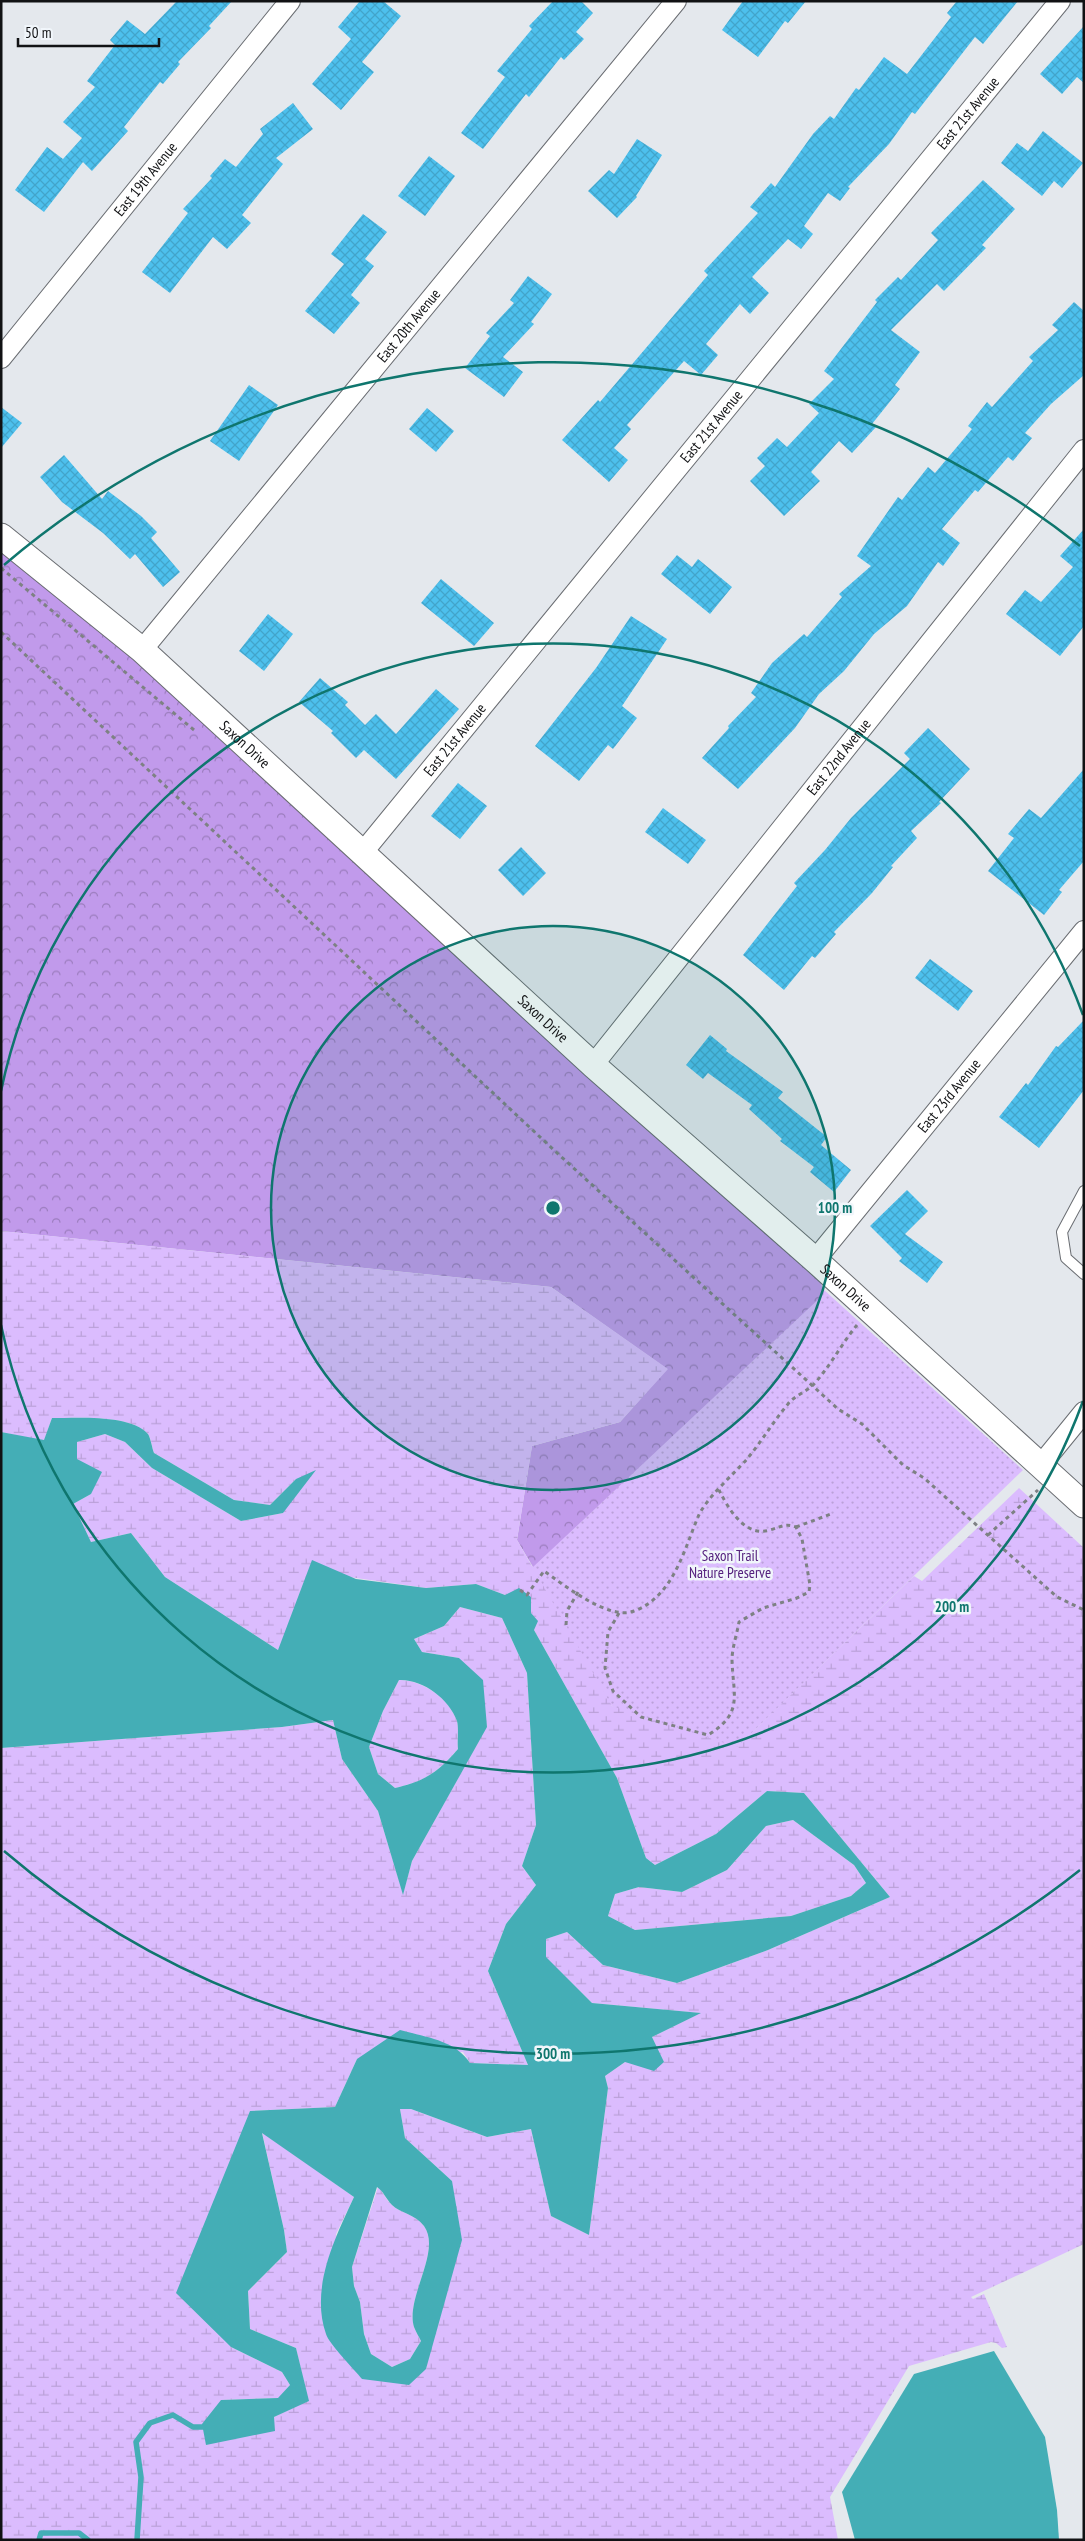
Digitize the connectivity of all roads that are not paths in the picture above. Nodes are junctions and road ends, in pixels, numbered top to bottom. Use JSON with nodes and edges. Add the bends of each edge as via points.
{"nodes":[{"id":1,"x":290,"y":1,"type":"edge"},
{"id":2,"x":676,"y":1,"type":"edge"},
{"id":3,"x":1060,"y":1,"type":"edge"},
{"id":4,"x":1,"y":358,"type":"edge"},
{"id":5,"x":1084,"y":450,"type":"edge"},
{"id":6,"x":1,"y":536,"type":"edge"},
{"id":7,"x":142,"y":650,"type":"junction"},
{"id":8,"x":363,"y":852,"type":"junction"},
{"id":9,"x":1084,"y":931,"type":"edge"},
{"id":10,"x":593,"y":1064,"type":"junction"},
{"id":11,"x":1084,"y":1191,"type":"edge"},
{"id":12,"x":815,"y":1260,"type":"junction"},
{"id":13,"x":1084,"y":1274,"type":"edge"},
{"id":14,"x":1084,"y":1412,"type":"edge"},
{"id":15,"x":1040,"y":1477,"type":"junction"},
{"id":16,"x":1084,"y":1505,"type":"edge"}],
"edges":[{"from":1,"to":4,"type":"street","name":"East 19th Avenue"},
{"from":2,"to":7,"type":"street","name":"East 20th Avenue"},
{"from":3,"to":8,"type":"street","name":"East 21st Avenue"},
{"from":5,"to":10,"type":"street","name":"East 22nd Avenue"},
{"from":6,"to":7,"type":"street","name":"Saxon Drive"},
{"from":7,"to":8,"type":"street","name":"Saxon Drive"},
{"from":8,"to":10,"type":"street","name":"Saxon Drive"},
{"from":9,"to":12,"type":"street","name":"East 23rd Avenue"},
{"from":10,"to":12,"type":"street","name":"Saxon Drive"},
{"from":11,"to":13,"type":"lane","via":[[1062,1232],[1066,1258]]},
{"from":12,"to":15,"type":"street","name":"Saxon Drive"},
{"from":14,"to":15,"type":"street"},
{"from":15,"to":16,"type":"street","name":"Saxon Drive"}]}
